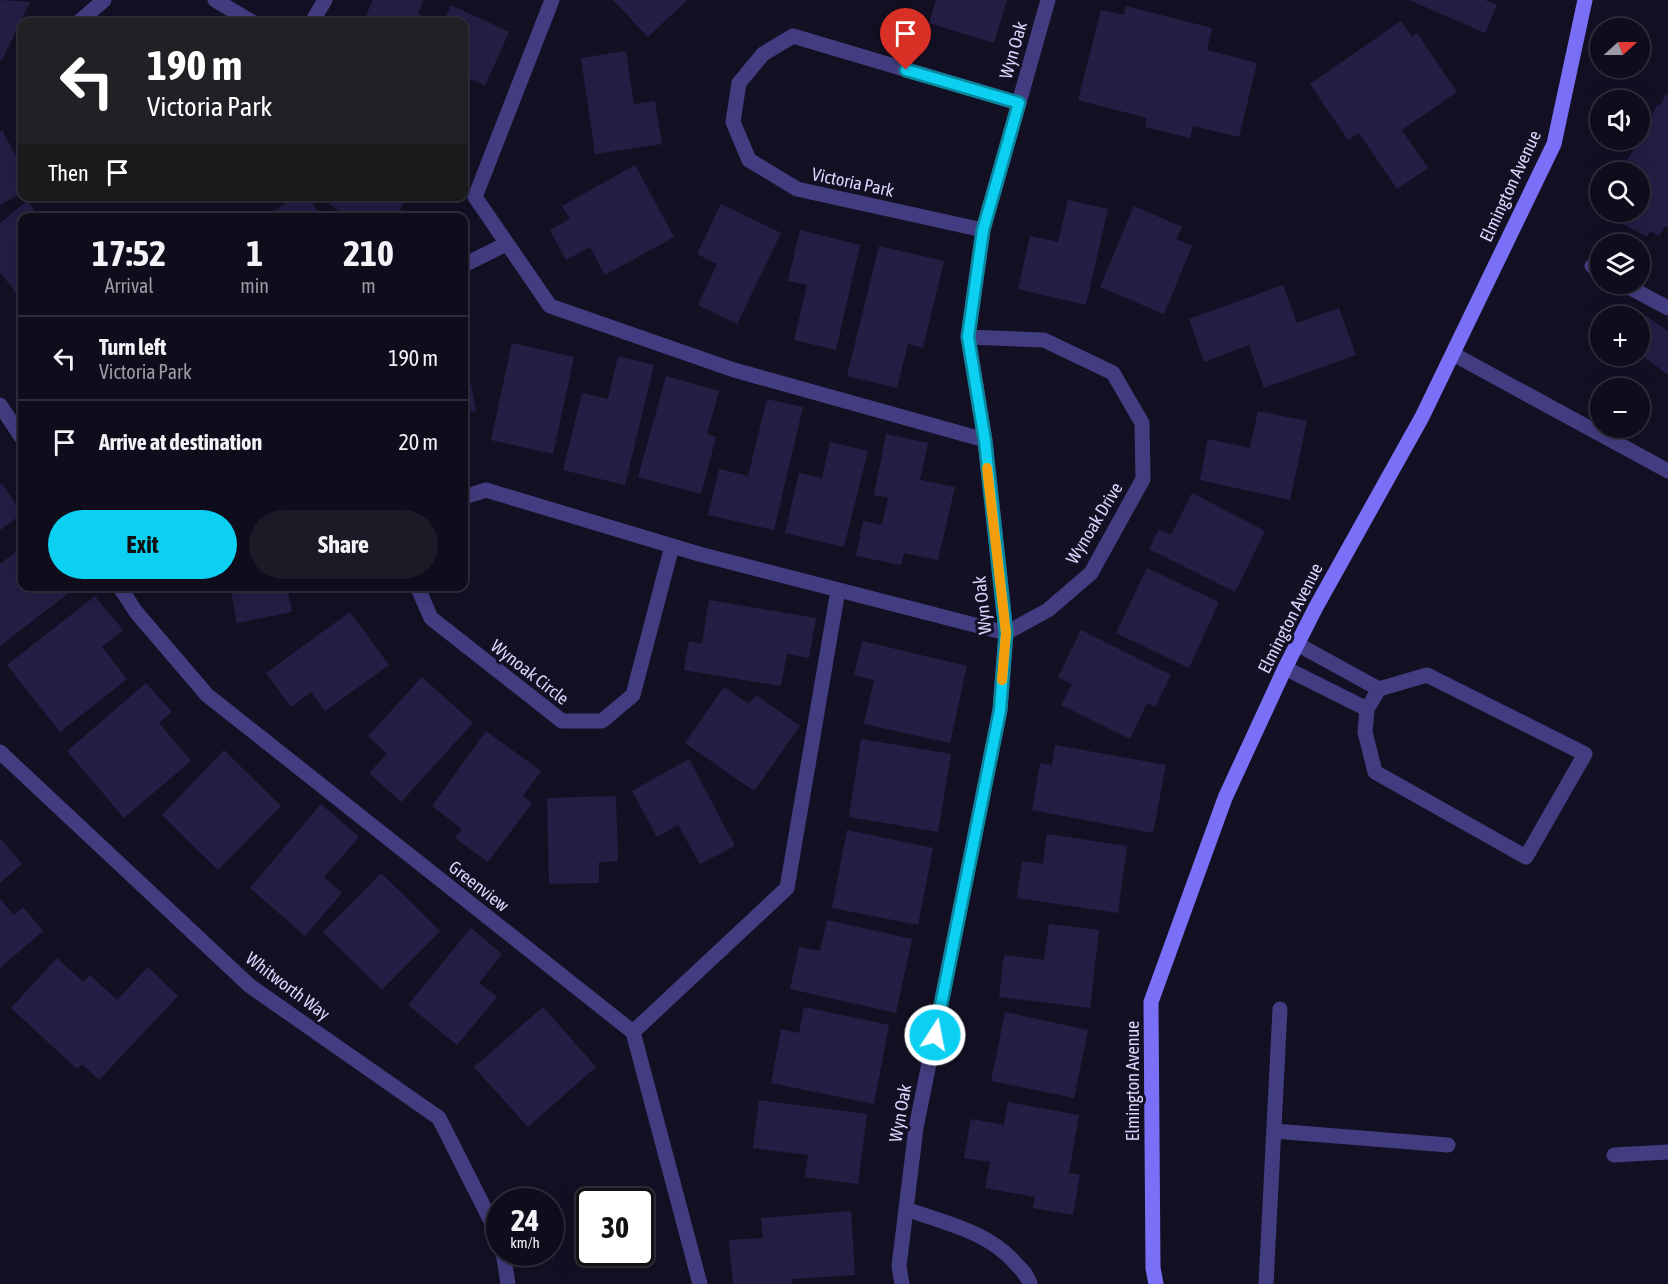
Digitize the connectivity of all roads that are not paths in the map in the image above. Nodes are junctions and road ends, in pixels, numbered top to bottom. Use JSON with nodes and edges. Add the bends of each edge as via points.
{"nodes":[{"id":1,"x":104,"y":0,"type":"edge"},
{"id":2,"x":215,"y":0,"type":"edge"},
{"id":3,"x":325,"y":0,"type":"edge"},
{"id":4,"x":552,"y":0,"type":"edge"},
{"id":5,"x":1048,"y":0,"type":"edge"},
{"id":6,"x":1585,"y":0,"type":"edge"},
{"id":7,"x":84,"y":18,"type":"edge"},
{"id":8,"x":245,"y":18,"type":"edge"},
{"id":9,"x":314,"y":18,"type":"edge"},
{"id":10,"x":1019,"y":103,"type":"junction"},
{"id":11,"x":983,"y":230,"type":"junction"},
{"id":12,"x":506,"y":244,"type":"junction"},
{"id":13,"x":468,"y":263,"type":"edge"},
{"id":14,"x":1642,"y":294,"type":"edge"},
{"id":15,"x":1668,"y":308,"type":"edge"},
{"id":16,"x":968,"y":337,"type":"junction"},
{"id":17,"x":1453,"y":354,"type":"junction"},
{"id":18,"x":0,"y":405,"type":"edge"},
{"id":19,"x":18,"y":432,"type":"edge"},
{"id":20,"x":985,"y":441,"type":"junction"},
{"id":21,"x":1668,"y":471,"type":"edge"},
{"id":22,"x":468,"y":496,"type":"edge"},
{"id":23,"x":672,"y":546,"type":"junction"},
{"id":24,"x":838,"y":590,"type":"junction"},
{"id":25,"x":122,"y":591,"type":"edge"},
{"id":26,"x":419,"y":591,"type":"edge"},
{"id":27,"x":1006,"y":633,"type":"junction"},
{"id":28,"x":1298,"y":644,"type":"junction"},
{"id":29,"x":1285,"y":668,"type":"junction"},
{"id":30,"x":1380,"y":689,"type":"junction"},
{"id":31,"x":1367,"y":709,"type":"junction"},
{"id":32,"x":0,"y":752,"type":"edge"},
{"id":33,"x":1280,"y":1009,"type":"dead end"},
{"id":34,"x":633,"y":1032,"type":"junction"},
{"id":35,"x":1274,"y":1131,"type":"junction"},
{"id":36,"x":1448,"y":1145,"type":"dead end"},
{"id":37,"x":1668,"y":1152,"type":"edge"},
{"id":38,"x":1614,"y":1155,"type":"dead end"},
{"id":39,"x":906,"y":1209,"type":"junction"},
{"id":40,"x":486,"y":1211,"type":"edge"},
{"id":41,"x":505,"y":1266,"type":"edge"},
{"id":42,"x":508,"y":1284,"type":"edge"},
{"id":43,"x":700,"y":1284,"type":"edge"},
{"id":44,"x":902,"y":1284,"type":"edge"},
{"id":45,"x":1030,"y":1284,"type":"edge"},
{"id":46,"x":1156,"y":1284,"type":"edge"},
{"id":47,"x":1266,"y":1284,"type":"edge"}],
"edges":[{"from":1,"to":7,"type":"street"},
{"from":2,"to":8,"type":"street"},
{"from":3,"to":9,"type":"street"},
{"from":4,"to":12,"type":"street","via":[[475,197]]},
{"from":5,"to":10,"type":"street","name":"Wyn Oak"},
{"from":6,"to":17,"type":"street","name":"Elmington Avenue","via":[[1554,144]]},
{"from":10,"to":11,"type":"street","name":"Wyn Oak"},
{"from":10,"to":11,"type":"street","name":"Victoria Park","via":[[793,36],[763,54],[739,82],[733,122],[749,160],[797,189]]},
{"from":11,"to":16,"type":"street","name":"Wyn Oak"},
{"from":12,"to":13,"type":"street"},
{"from":12,"to":20,"type":"street","via":[[550,306],[734,370]]},
{"from":14,"to":15,"type":"street"},
{"from":16,"to":20,"type":"street","name":"Wyn Oak"},
{"from":16,"to":27,"type":"street","name":"Wynoak Drive","via":[[1044,340],[1113,373],[1142,423],[1143,479],[1091,573],[1048,610]]},
{"from":17,"to":21,"type":"street"},
{"from":17,"to":28,"type":"street","name":"Elmington Avenue"},
{"from":18,"to":19,"type":"street"},
{"from":20,"to":27,"type":"street","name":"Wyn Oak"},
{"from":22,"to":23,"type":"street","via":[[486,490]]},
{"from":23,"to":24,"type":"street"},
{"from":23,"to":26,"type":"street","name":"Wynoak Circle","via":[[633,695],[602,721],[562,722],[431,618]]},
{"from":24,"to":27,"type":"street"},
{"from":24,"to":34,"type":"street","via":[[787,888]]},
{"from":25,"to":34,"type":"street","name":"Greenview","via":[[207,695]]},
{"from":27,"to":39,"type":"street","name":"Wyn Oak","via":[[1000,710],[916,1128]]},
{"from":28,"to":29,"type":"street","name":"Elmington Avenue"},
{"from":28,"to":30,"type":"street"},
{"from":29,"to":31,"type":"street"},
{"from":29,"to":46,"type":"street","name":"Elmington Avenue","via":[[1225,798],[1151,1002]]},
{"from":30,"to":31,"type":"street"},
{"from":30,"to":31,"type":"street","via":[[1427,675],[1586,754],[1526,858],[1375,772],[1365,732]]},
{"from":32,"to":40,"type":"street","name":"Whitworth Way","via":[[250,986],[439,1118]]},
{"from":33,"to":35,"type":"street"},
{"from":34,"to":43,"type":"street"},
{"from":35,"to":36,"type":"street"},
{"from":35,"to":47,"type":"street"},
{"from":37,"to":38,"type":"street"},
{"from":39,"to":44,"type":"street","name":"Wyn Oak","via":[[898,1266]]},
{"from":39,"to":45,"type":"street","via":[[980,1235],[1008,1254]]},
{"from":41,"to":42,"type":"street"}]}
